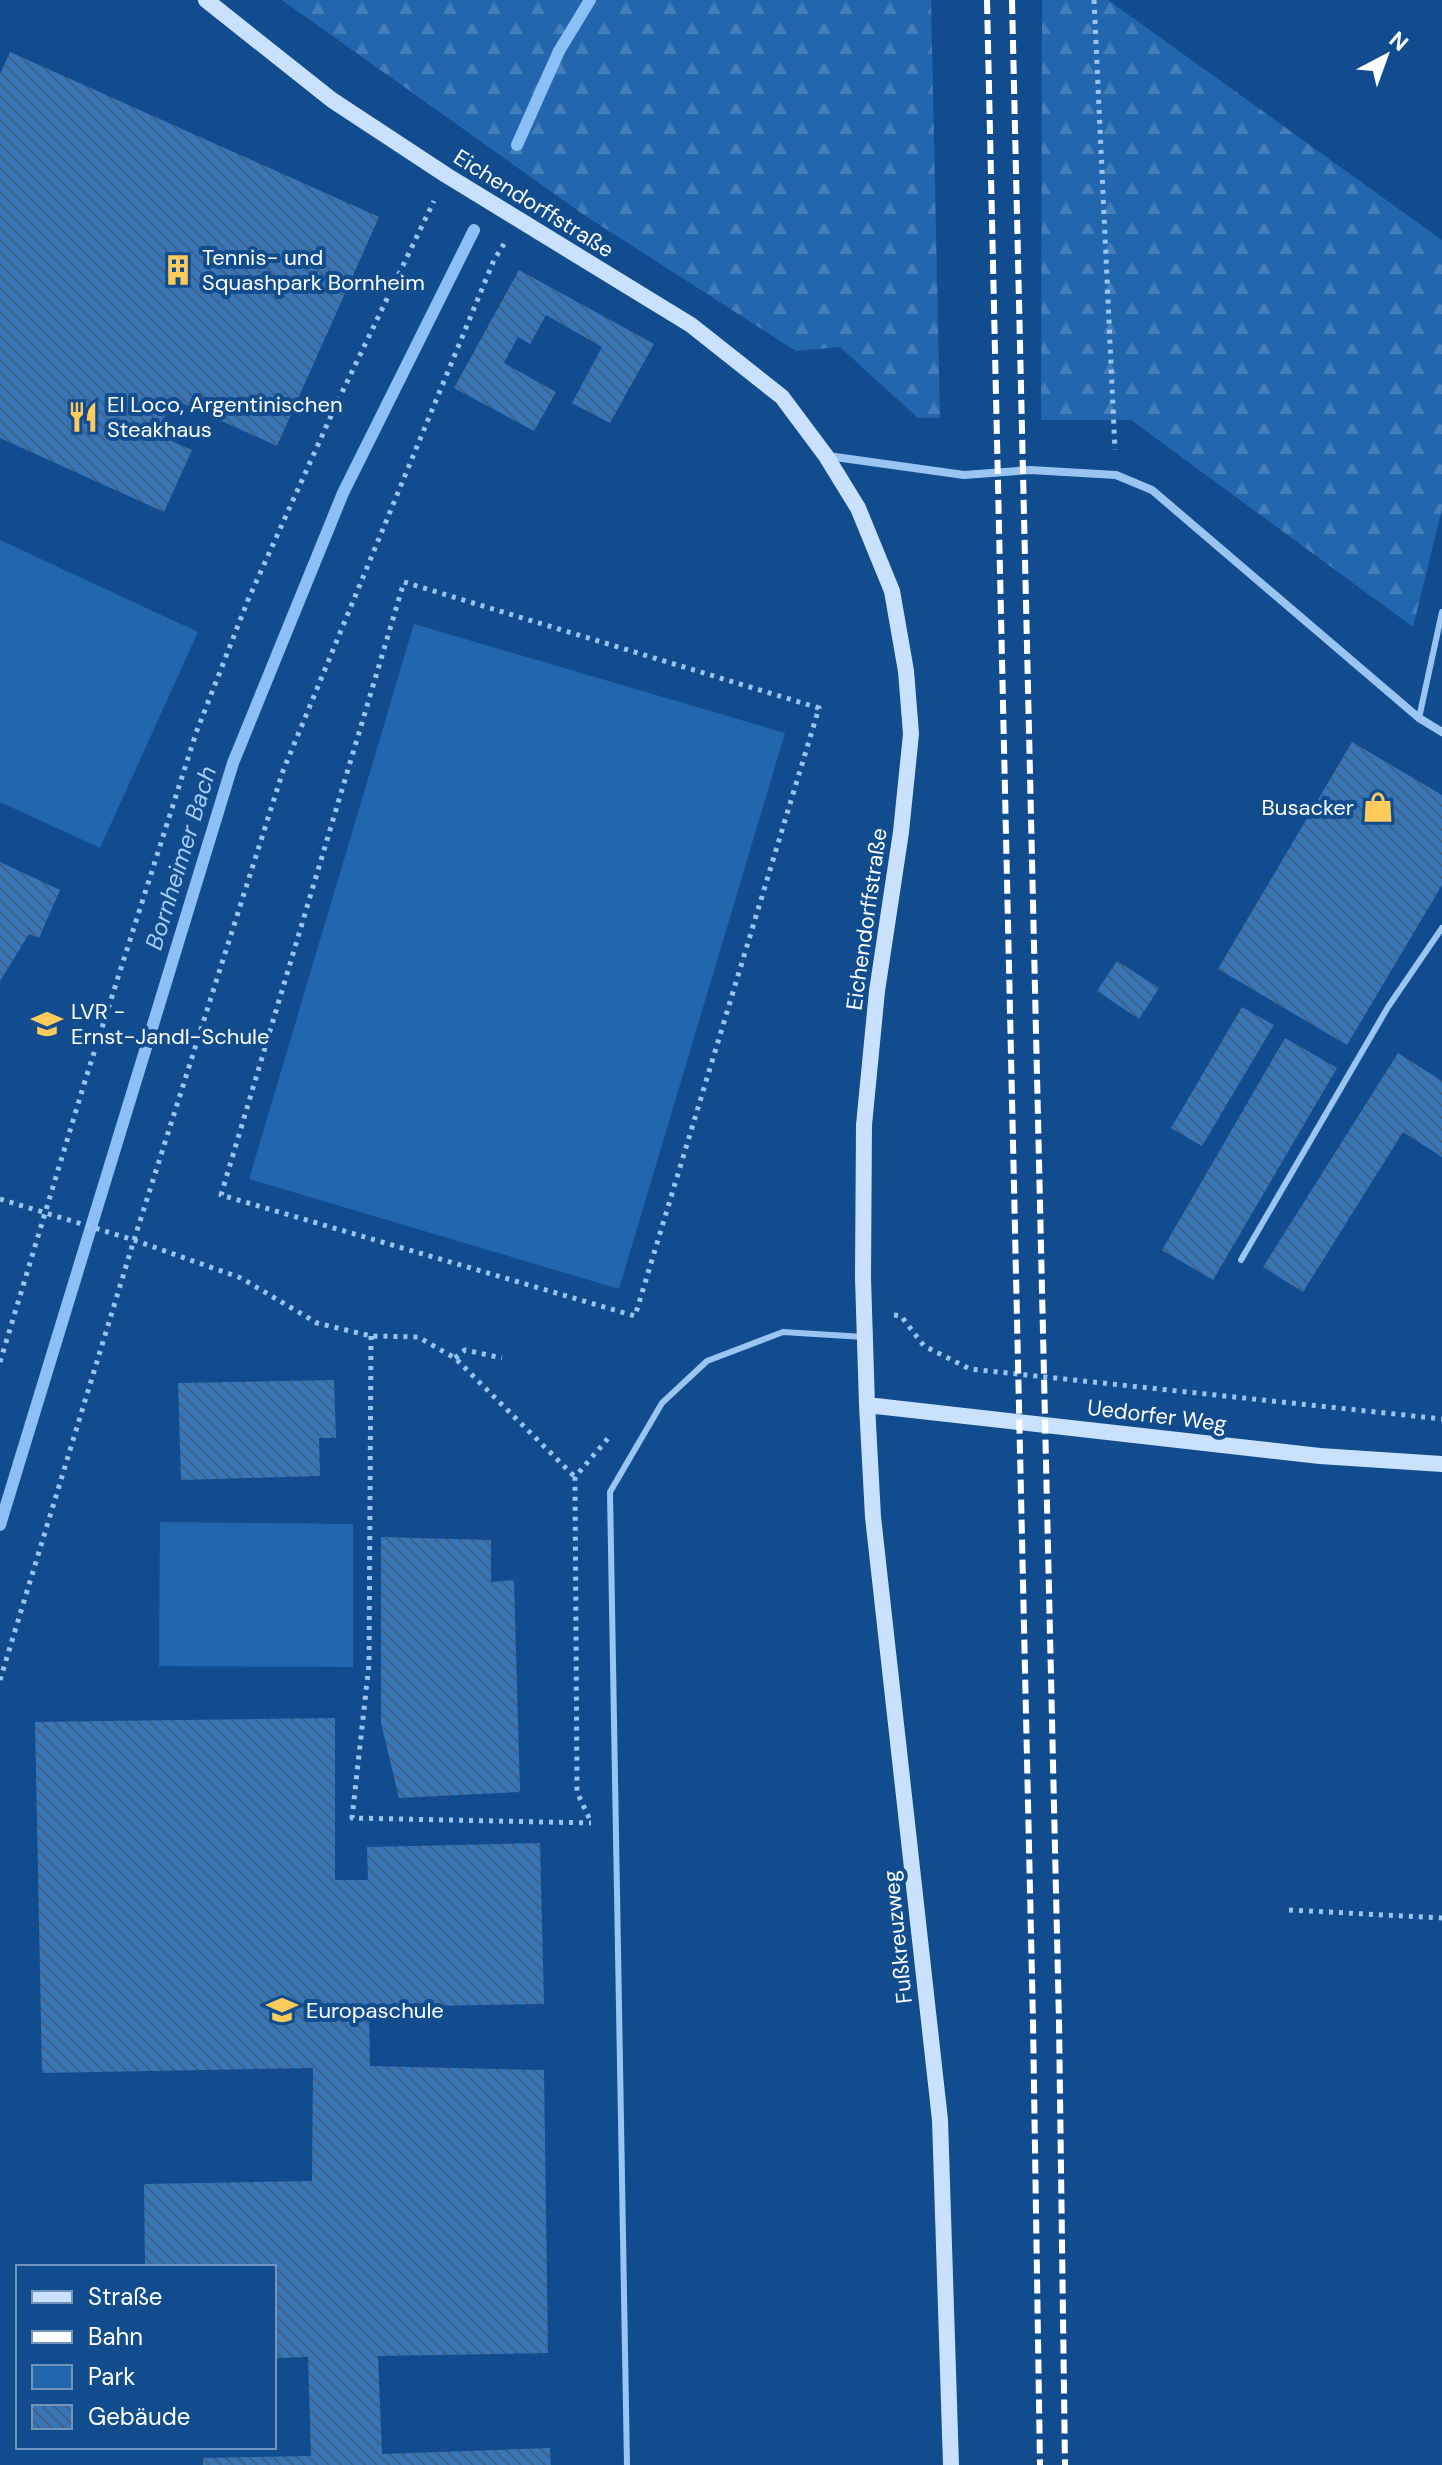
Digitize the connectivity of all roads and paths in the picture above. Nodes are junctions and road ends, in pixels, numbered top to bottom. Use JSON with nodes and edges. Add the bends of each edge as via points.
{"nodes":[{"id":1,"x":206,"y":0,"type":"edge"},
{"id":2,"x":1094,"y":0,"type":"edge"},
{"id":3,"x":446,"y":175,"type":"junction"},
{"id":4,"x":520,"y":220,"type":"junction"},
{"id":5,"x":826,"y":456,"type":"junction"},
{"id":6,"x":1116,"y":475,"type":"junction"},
{"id":7,"x":1442,"y":612,"type":"edge"},
{"id":8,"x":1419,"y":718,"type":"junction"},
{"id":9,"x":1442,"y":732,"type":"edge"},
{"id":10,"x":1442,"y":928,"type":"edge"},
{"id":11,"x":0,"y":1199,"type":"edge"},
{"id":12,"x":45,"y":1213,"type":"junction"},
{"id":13,"x":134,"y":1240,"type":"junction"},
{"id":14,"x":1241,"y":1260,"type":"dead end"},
{"id":15,"x":599,"y":1308,"type":"joint"},
{"id":16,"x":371,"y":1336,"type":"junction"},
{"id":17,"x":865,"y":1337,"type":"junction"},
{"id":18,"x":455,"y":1358,"type":"junction"},
{"id":19,"x":502,"y":1358,"type":"dead end"},
{"id":20,"x":0,"y":1362,"type":"edge"},
{"id":21,"x":867,"y":1405,"type":"junction"},
{"id":22,"x":1442,"y":1464,"type":"edge"},
{"id":23,"x":575,"y":1477,"type":"dead end"},
{"id":24,"x":0,"y":1680,"type":"edge"},
{"id":25,"x":591,"y":1823,"type":"dead end"},
{"id":26,"x":1289,"y":1910,"type":"dead end"},
{"id":27,"x":1442,"y":1918,"type":"edge"},
{"id":28,"x":627,"y":2465,"type":"edge"},
{"id":29,"x":951,"y":2465,"type":"edge"}],
"edges":[{"from":1,"to":3,"type":"street","name":"Eichendorffstraße","via":[[332,100]]},
{"from":2,"to":6,"type":"path"},
{"from":3,"to":4,"type":"street","name":"Eichendorffstraße"},
{"from":3,"to":12,"type":"path","via":[[285,517],[196,733]]},
{"from":4,"to":5,"type":"street","name":"Eichendorffstraße","via":[[691,325],[782,397]]},
{"from":4,"to":13,"type":"path","via":[[494,260],[283,771]]},
{"from":5,"to":6,"type":"street","via":[[964,475],[1030,470]]},
{"from":5,"to":17,"type":"street","name":"Eichendorffstraße","via":[[858,508],[892,591],[911,734],[864,1125]]},
{"from":6,"to":8,"type":"street","via":[[1152,490]]},
{"from":7,"to":8,"type":"lane"},
{"from":8,"to":9,"type":"street"},
{"from":10,"to":14,"type":"lane","via":[[1388,1007]]},
{"from":11,"to":12,"type":"path"},
{"from":12,"to":13,"type":"path"},
{"from":12,"to":20,"type":"path"},
{"from":13,"to":16,"type":"path","via":[[241,1278],[317,1323]]},
{"from":13,"to":24,"type":"path"},
{"from":15,"to":15,"type":"path","via":[[221,1195],[404,582],[819,708],[635,1316]]},
{"from":16,"to":18,"type":"path","via":[[418,1337]]},
{"from":16,"to":25,"type":"path","via":[[369,1664],[352,1818]]},
{"from":17,"to":21,"type":"street","name":"Eichendorffstraße"},
{"from":17,"to":28,"type":"lane","via":[[783,1332],[707,1361],[662,1403],[610,1492]]},
{"from":18,"to":19,"type":"path","via":[[465,1350]]},
{"from":18,"to":23,"type":"path"},
{"from":21,"to":22,"type":"street","name":"Uedorfer Weg","via":[[1320,1456]]},
{"from":21,"to":29,"type":"street","name":"Fußkreuzweg","via":[[873,1517],[940,2120]]},
{"from":26,"to":27,"type":"path"}]}
